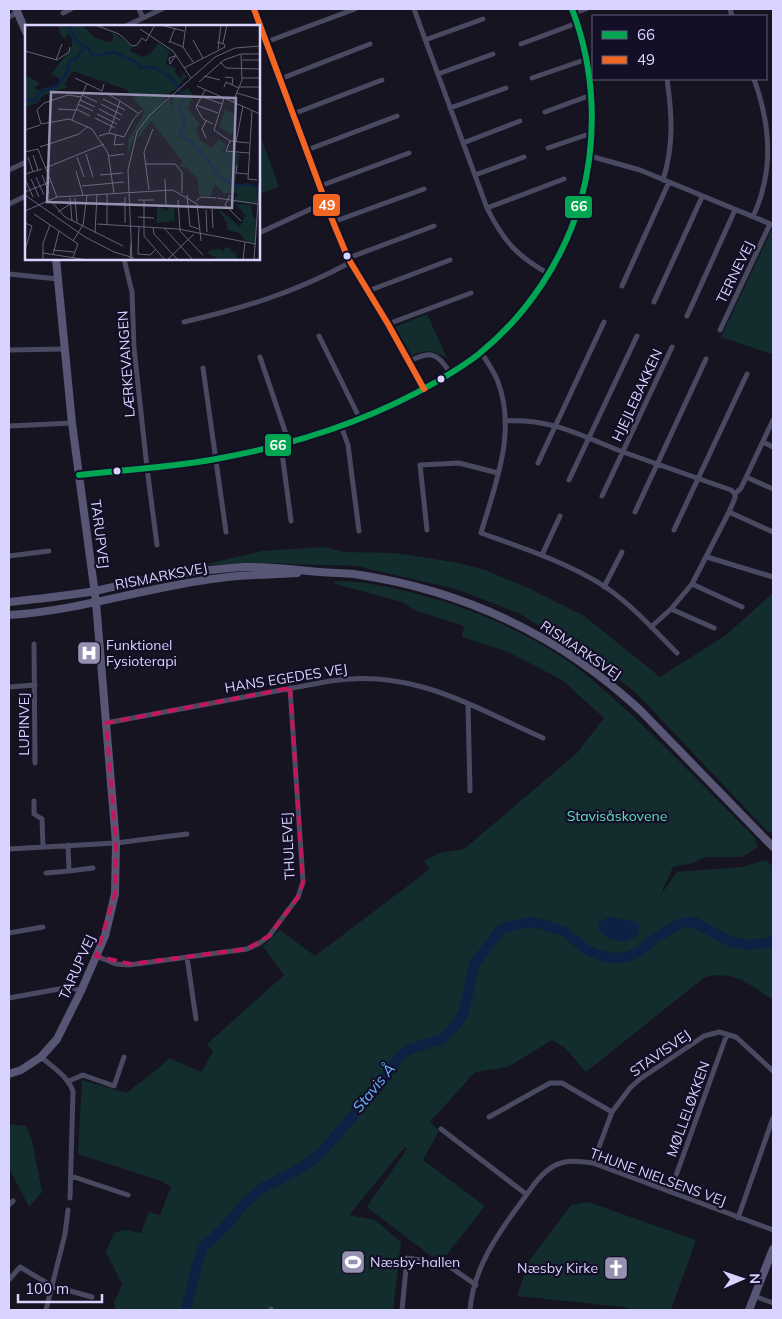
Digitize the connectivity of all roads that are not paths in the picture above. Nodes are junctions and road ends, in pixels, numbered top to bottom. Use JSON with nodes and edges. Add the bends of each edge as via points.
{"nodes":[{"id":1,"x":71,"y":9,"type":"edge"},
{"id":2,"x":139,"y":9,"type":"edge"},
{"id":3,"x":162,"y":9,"type":"edge"},
{"id":4,"x":254,"y":9,"type":"edge"},
{"id":5,"x":355,"y":9,"type":"edge"},
{"id":6,"x":414,"y":9,"type":"edge"},
{"id":7,"x":586,"y":9,"type":"edge"},
{"id":8,"x":17,"y":10,"type":"edge"},
{"id":9,"x":573,"y":11,"type":"edge"},
{"id":10,"x":63,"y":12,"type":"dead end"},
{"id":11,"x":9,"y":17,"type":"edge"},
{"id":12,"x":143,"y":18,"type":"junction"},
{"id":13,"x":483,"y":19,"type":"dead end"},
{"id":14,"x":577,"y":23,"type":"junction"},
{"id":15,"x":128,"y":25,"type":"edge"},
{"id":16,"x":260,"y":25,"type":"edge"},
{"id":17,"x":260,"y":26,"type":"edge"},
{"id":18,"x":25,"y":30,"type":"edge"},
{"id":19,"x":425,"y":40,"type":"junction"},
{"id":20,"x":266,"y":42,"type":"junction"},
{"id":21,"x":370,"y":44,"type":"dead end"},
{"id":22,"x":521,"y":44,"type":"dead end"},
{"id":23,"x":494,"y":54,"type":"dead end"},
{"id":24,"x":586,"y":58,"type":"junction"},
{"id":25,"x":438,"y":74,"type":"junction"},
{"id":26,"x":280,"y":78,"type":"junction"},
{"id":27,"x":532,"y":78,"type":"dead end"},
{"id":28,"x":382,"y":80,"type":"dead end"},
{"id":29,"x":667,"y":80,"type":"edge"},
{"id":30,"x":754,"y":80,"type":"edge"},
{"id":31,"x":506,"y":88,"type":"dead end"},
{"id":32,"x":592,"y":95,"type":"junction"},
{"id":33,"x":450,"y":108,"type":"junction"},
{"id":34,"x":545,"y":112,"type":"dead end"},
{"id":35,"x":293,"y":114,"type":"junction"},
{"id":36,"x":397,"y":116,"type":"dead end"},
{"id":37,"x":520,"y":121,"type":"dead end"},
{"id":38,"x":592,"y":132,"type":"junction"},
{"id":39,"x":463,"y":143,"type":"junction"},
{"id":40,"x":548,"y":148,"type":"dead end"},
{"id":41,"x":307,"y":150,"type":"junction"},
{"id":42,"x":409,"y":153,"type":"dead end"},
{"id":43,"x":590,"y":156,"type":"junction"},
{"id":44,"x":524,"y":157,"type":"dead end"},
{"id":45,"x":25,"y":162,"type":"edge"},
{"id":46,"x":9,"y":170,"type":"edge"},
{"id":47,"x":475,"y":175,"type":"junction"},
{"id":48,"x":564,"y":180,"type":"dead end"},
{"id":49,"x":662,"y":180,"type":"junction"},
{"id":50,"x":669,"y":182,"type":"junction"},
{"id":51,"x":320,"y":186,"type":"junction"},
{"id":52,"x":424,"y":189,"type":"dead end"},
{"id":53,"x":25,"y":196,"type":"edge"},
{"id":54,"x":702,"y":197,"type":"junction"},
{"id":55,"x":326,"y":202,"type":"junction"},
{"id":56,"x":9,"y":204,"type":"edge"},
{"id":57,"x":487,"y":208,"type":"junction"},
{"id":58,"x":735,"y":210,"type":"junction"},
{"id":59,"x":753,"y":217,"type":"junction"},
{"id":60,"x":333,"y":222,"type":"junction"},
{"id":61,"x":772,"y":225,"type":"edge"},
{"id":62,"x":434,"y":226,"type":"dead end"},
{"id":63,"x":260,"y":232,"type":"edge"},
{"id":64,"x":56,"y":260,"type":"edge"},
{"id":65,"x":124,"y":260,"type":"edge"},
{"id":66,"x":349,"y":260,"type":"junction"},
{"id":67,"x":450,"y":260,"type":"dead end"},
{"id":68,"x":9,"y":274,"type":"edge"},
{"id":69,"x":549,"y":274,"type":"junction"},
{"id":70,"x":58,"y":279,"type":"junction"},
{"id":71,"x":622,"y":286,"type":"dead end"},
{"id":72,"x":368,"y":291,"type":"junction"},
{"id":73,"x":471,"y":293,"type":"dead end"},
{"id":74,"x":654,"y":302,"type":"dead end"},
{"id":75,"x":688,"y":316,"type":"dead end"},
{"id":76,"x":184,"y":322,"type":"dead end"},
{"id":77,"x":604,"y":322,"type":"dead end"},
{"id":78,"x":388,"y":324,"type":"junction"},
{"id":79,"x":720,"y":330,"type":"dead end"},
{"id":80,"x":319,"y":336,"type":"dead end"},
{"id":81,"x":637,"y":336,"type":"dead end"},
{"id":82,"x":672,"y":347,"type":"dead end"},
{"id":83,"x":64,"y":349,"type":"junction"},
{"id":84,"x":9,"y":350,"type":"edge"},
{"id":85,"x":481,"y":352,"type":"junction"},
{"id":86,"x":260,"y":357,"type":"dead end"},
{"id":87,"x":706,"y":360,"type":"dead end"},
{"id":88,"x":408,"y":362,"type":"junction"},
{"id":89,"x":203,"y":368,"type":"dead end"},
{"id":90,"x":450,"y":373,"type":"junction"},
{"id":91,"x":747,"y":374,"type":"dead end"},
{"id":92,"x":424,"y":389,"type":"junction"},
{"id":93,"x":360,"y":419,"type":"junction"},
{"id":94,"x":773,"y":420,"type":"edge"},
{"id":95,"x":506,"y":422,"type":"junction"},
{"id":96,"x":72,"y":423,"type":"junction"},
{"id":97,"x":556,"y":425,"type":"junction"},
{"id":98,"x":9,"y":426,"type":"edge"},
{"id":99,"x":341,"y":426,"type":"junction"},
{"id":100,"x":589,"y":438,"type":"junction"},
{"id":101,"x":763,"y":442,"type":"junction"},
{"id":102,"x":289,"y":443,"type":"junction"},
{"id":103,"x":281,"y":445,"type":"junction"},
{"id":104,"x":773,"y":447,"type":"edge"},
{"id":105,"x":623,"y":452,"type":"junction"},
{"id":106,"x":215,"y":459,"type":"junction"},
{"id":107,"x":538,"y":463,"type":"dead end"},
{"id":108,"x":657,"y":464,"type":"junction"},
{"id":109,"x":147,"y":468,"type":"junction"},
{"id":110,"x":498,"y":473,"type":"junction"},
{"id":111,"x":79,"y":475,"type":"junction"},
{"id":112,"x":746,"y":477,"type":"junction"},
{"id":113,"x":698,"y":478,"type":"junction"},
{"id":114,"x":570,"y":480,"type":"dead end"},
{"id":115,"x":773,"y":489,"type":"edge"},
{"id":116,"x":735,"y":494,"type":"junction"},
{"id":117,"x":602,"y":496,"type":"dead end"},
{"id":118,"x":635,"y":512,"type":"dead end"},
{"id":119,"x":729,"y":512,"type":"junction"},
{"id":120,"x":560,"y":516,"type":"dead end"},
{"id":121,"x":291,"y":521,"type":"dead end"},
{"id":122,"x":427,"y":530,"type":"dead end"},
{"id":123,"x":674,"y":530,"type":"dead end"},
{"id":124,"x":359,"y":531,"type":"dead end"},
{"id":125,"x":226,"y":532,"type":"dead end"},
{"id":126,"x":773,"y":532,"type":"edge"},
{"id":127,"x":158,"y":544,"type":"dead end"},
{"id":128,"x":49,"y":551,"type":"dead end"},
{"id":129,"x":622,"y":552,"type":"dead end"},
{"id":130,"x":542,"y":555,"type":"junction"},
{"id":131,"x":9,"y":556,"type":"edge"},
{"id":132,"x":707,"y":557,"type":"junction"},
{"id":133,"x":319,"y":572,"type":"junction"},
{"id":134,"x":773,"y":577,"type":"edge"},
{"id":135,"x":692,"y":584,"type":"junction"},
{"id":136,"x":604,"y":587,"type":"junction"},
{"id":137,"x":94,"y":591,"type":"junction"},
{"id":138,"x":9,"y":602,"type":"edge"},
{"id":139,"x":96,"y":602,"type":"junction"},
{"id":140,"x":742,"y":607,"type":"dead end"},
{"id":141,"x":671,"y":608,"type":"junction"},
{"id":142,"x":9,"y":616,"type":"edge"},
{"id":143,"x":651,"y":627,"type":"junction"},
{"id":144,"x":714,"y":628,"type":"dead end"},
{"id":145,"x":34,"y":644,"type":"dead end"},
{"id":146,"x":677,"y":653,"type":"dead end"},
{"id":147,"x":35,"y":685,"type":"junction"},
{"id":148,"x":9,"y":687,"type":"edge"},
{"id":149,"x":290,"y":688,"type":"junction"},
{"id":150,"x":468,"y":704,"type":"junction"},
{"id":151,"x":106,"y":723,"type":"junction"},
{"id":152,"x":543,"y":738,"type":"dead end"},
{"id":153,"x":35,"y":763,"type":"dead end"},
{"id":154,"x":470,"y":791,"type":"dead end"},
{"id":155,"x":34,"y":801,"type":"dead end"},
{"id":156,"x":187,"y":834,"type":"dead end"},
{"id":157,"x":116,"y":843,"type":"junction"},
{"id":158,"x":68,"y":845,"type":"junction"},
{"id":159,"x":43,"y":847,"type":"junction"},
{"id":160,"x":773,"y":848,"type":"edge"},
{"id":161,"x":9,"y":849,"type":"edge"},
{"id":162,"x":93,"y":868,"type":"dead end"},
{"id":163,"x":69,"y":871,"type":"junction"},
{"id":164,"x":46,"y":873,"type":"dead end"},
{"id":165,"x":43,"y":927,"type":"dead end"},
{"id":166,"x":9,"y":934,"type":"edge"},
{"id":167,"x":96,"y":956,"type":"junction"},
{"id":168,"x":187,"y":957,"type":"junction"},
{"id":169,"x":81,"y":991,"type":"junction"},
{"id":170,"x":9,"y":998,"type":"edge"},
{"id":171,"x":196,"y":1019,"type":"dead end"},
{"id":172,"x":727,"y":1034,"type":"junction"},
{"id":173,"x":41,"y":1057,"type":"junction"},
{"id":174,"x":124,"y":1057,"type":"dead end"},
{"id":175,"x":773,"y":1071,"type":"edge"},
{"id":176,"x":9,"y":1074,"type":"edge"},
{"id":177,"x":69,"y":1081,"type":"junction"},
{"id":178,"x":494,"y":1106,"type":"dead end"},
{"id":179,"x":612,"y":1112,"type":"junction"},
{"id":180,"x":498,"y":1113,"type":"junction"},
{"id":181,"x":489,"y":1117,"type":"dead end"},
{"id":182,"x":773,"y":1118,"type":"edge"},
{"id":183,"x":441,"y":1130,"type":"dead end"},
{"id":184,"x":593,"y":1163,"type":"junction"},
{"id":185,"x":71,"y":1176,"type":"junction"},
{"id":186,"x":670,"y":1192,"type":"junction"},
{"id":187,"x":526,"y":1194,"type":"junction"},
{"id":188,"x":128,"y":1195,"type":"dead end"},
{"id":189,"x":70,"y":1198,"type":"dead end"},
{"id":190,"x":68,"y":1210,"type":"dead end"},
{"id":191,"x":738,"y":1218,"type":"junction"},
{"id":192,"x":773,"y":1230,"type":"edge"},
{"id":193,"x":773,"y":1249,"type":"edge"},
{"id":194,"x":9,"y":1280,"type":"edge"},
{"id":195,"x":476,"y":1285,"type":"junction"},
{"id":196,"x":52,"y":1286,"type":"junction"},
{"id":197,"x":86,"y":1289,"type":"dead end"},
{"id":198,"x":85,"y":1295,"type":"junction"},
{"id":199,"x":754,"y":1296,"type":"junction"},
{"id":200,"x":92,"y":1298,"type":"dead end"},
{"id":201,"x":773,"y":1303,"type":"edge"},
{"id":202,"x":46,"y":1310,"type":"edge"},
{"id":203,"x":402,"y":1310,"type":"edge"},
{"id":204,"x":470,"y":1310,"type":"edge"},
{"id":205,"x":749,"y":1310,"type":"edge"}],
"edges":[{"from":1,"to":10,"type":"street"},
{"from":2,"to":12,"type":"street"},
{"from":3,"to":12,"type":"street"},
{"from":4,"to":16,"type":"street"},
{"from":5,"to":20,"type":"street"},
{"from":6,"to":19,"type":"street"},
{"from":7,"to":9,"type":"street"},
{"from":8,"to":11,"type":"street"},
{"from":8,"to":18,"type":"main road"},
{"from":9,"to":14,"type":"street"},
{"from":12,"to":15,"type":"street"},
{"from":13,"to":19,"type":"street"},
{"from":14,"to":22,"type":"street"},
{"from":14,"to":24,"type":"street"},
{"from":17,"to":20,"type":"street"},
{"from":19,"to":25,"type":"street"},
{"from":20,"to":26,"type":"street"},
{"from":21,"to":26,"type":"street"},
{"from":23,"to":25,"type":"street"},
{"from":24,"to":27,"type":"street"},
{"from":24,"to":32,"type":"street"},
{"from":25,"to":33,"type":"street"},
{"from":26,"to":35,"type":"street"},
{"from":28,"to":35,"type":"street"},
{"from":29,"to":49,"type":"street","via":[[672,130]]},
{"from":30,"to":59,"type":"street","via":[[767,124],[768,147],[763,191]]},
{"from":31,"to":33,"type":"street"},
{"from":32,"to":34,"type":"street"},
{"from":32,"to":38,"type":"street"},
{"from":33,"to":39,"type":"street"},
{"from":35,"to":41,"type":"street"},
{"from":36,"to":41,"type":"street"},
{"from":37,"to":39,"type":"street"},
{"from":38,"to":40,"type":"street"},
{"from":38,"to":43,"type":"street"},
{"from":39,"to":47,"type":"street"},
{"from":41,"to":51,"type":"street"},
{"from":42,"to":51,"type":"street"},
{"from":43,"to":49,"type":"street","name":"TERNEVEJ","via":[[640,170]]},
{"from":43,"to":69,"type":"street","via":[[577,213]]},
{"from":44,"to":47,"type":"street"},
{"from":45,"to":46,"type":"street"},
{"from":47,"to":57,"type":"street"},
{"from":48,"to":57,"type":"street"},
{"from":49,"to":50,"type":"street","name":"TERNEVEJ"},
{"from":50,"to":54,"type":"street","name":"TERNEVEJ"},
{"from":50,"to":71,"type":"street"},
{"from":51,"to":55,"type":"street"},
{"from":52,"to":60,"type":"street"},
{"from":53,"to":56,"type":"street"},
{"from":54,"to":58,"type":"street","name":"TERNEVEJ"},
{"from":54,"to":74,"type":"street"},
{"from":55,"to":60,"type":"street"},
{"from":55,"to":63,"type":"street"},
{"from":57,"to":69,"type":"street","via":[[499,232],[514,249],[528,263]]},
{"from":58,"to":59,"type":"street","name":"TERNEVEJ"},
{"from":58,"to":75,"type":"street","name":"TERNEVEJ"},
{"from":59,"to":61,"type":"street","name":"TERNEVEJ"},
{"from":60,"to":66,"type":"street"},
{"from":61,"to":79,"type":"street","name":"TERNEVEJ"},
{"from":62,"to":66,"type":"street"},
{"from":64,"to":70,"type":"main road","name":"TARUPVEJ"},
{"from":65,"to":109,"type":"street","name":"LÆRKEVANGEN","via":[[132,292],[134,348]]},
{"from":66,"to":72,"type":"street"},
{"from":66,"to":76,"type":"street","via":[[319,279],[289,292]]},
{"from":67,"to":72,"type":"street"},
{"from":68,"to":70,"type":"street"},
{"from":69,"to":85,"type":"street","via":[[522,310]]},
{"from":70,"to":83,"type":"main road","name":"TARUPVEJ"},
{"from":72,"to":78,"type":"street"},
{"from":73,"to":78,"type":"street"},
{"from":77,"to":97,"type":"street"},
{"from":78,"to":88,"type":"street"},
{"from":80,"to":93,"type":"street"},
{"from":81,"to":100,"type":"street","name":"HJEJLEBAKKEN"},
{"from":82,"to":105,"type":"street","name":"HJEJLEBAKKEN"},
{"from":83,"to":84,"type":"street"},
{"from":83,"to":96,"type":"main road","name":"TARUPVEJ"},
{"from":85,"to":90,"type":"street"},
{"from":85,"to":95,"type":"street","via":[[498,383]]},
{"from":86,"to":102,"type":"street"},
{"from":87,"to":108,"type":"street"},
{"from":88,"to":90,"type":"street","via":[[423,354],[434,356],[443,361]]},
{"from":88,"to":92,"type":"street"},
{"from":89,"to":106,"type":"street"},
{"from":90,"to":92,"type":"street"},
{"from":91,"to":113,"type":"street"},
{"from":92,"to":93,"type":"street"},
{"from":93,"to":99,"type":"street"},
{"from":94,"to":101,"type":"street"},
{"from":95,"to":97,"type":"street","name":"HJEJLEBAKKEN"},
{"from":95,"to":110,"type":"street"},
{"from":96,"to":98,"type":"street"},
{"from":96,"to":111,"type":"main road","name":"TARUPVEJ"},
{"from":97,"to":100,"type":"street","name":"HJEJLEBAKKEN"},
{"from":97,"to":107,"type":"street"},
{"from":99,"to":102,"type":"street"},
{"from":99,"to":124,"type":"street","via":[[348,445]]},
{"from":100,"to":105,"type":"street","name":"HJEJLEBAKKEN"},
{"from":100,"to":114,"type":"street","name":"HJEJLEBAKKEN"},
{"from":101,"to":104,"type":"street"},
{"from":101,"to":112,"type":"street"},
{"from":102,"to":103,"type":"street"},
{"from":103,"to":106,"type":"street"},
{"from":103,"to":121,"type":"street"},
{"from":105,"to":108,"type":"street","name":"HJEJLEBAKKEN"},
{"from":105,"to":117,"type":"street","name":"HJEJLEBAKKEN"},
{"from":106,"to":109,"type":"street"},
{"from":106,"to":125,"type":"street"},
{"from":108,"to":113,"type":"street","name":"HJEJLEBAKKEN"},
{"from":108,"to":118,"type":"street"},
{"from":109,"to":111,"type":"street"},
{"from":109,"to":127,"type":"street","name":"LÆRKEVANGEN"},
{"from":110,"to":122,"type":"street","via":[[459,463],[420,465]]},
{"from":110,"to":130,"type":"street","via":[[481,533]]},
{"from":111,"to":137,"type":"main road","name":"TARUPVEJ"},
{"from":112,"to":115,"type":"street"},
{"from":112,"to":116,"type":"street"},
{"from":113,"to":116,"type":"street","name":"HJEJLEBAKKEN"},
{"from":113,"to":123,"type":"street"},
{"from":116,"to":119,"type":"street"},
{"from":119,"to":126,"type":"street"},
{"from":119,"to":132,"type":"street"},
{"from":120,"to":130,"type":"street"},
{"from":128,"to":131,"type":"street"},
{"from":129,"to":136,"type":"street"},
{"from":130,"to":136,"type":"street"},
{"from":132,"to":134,"type":"street"},
{"from":132,"to":135,"type":"street"},
{"from":133,"to":137,"type":"main road","name":"RISMARKSVEJ","via":[[246,567],[170,575]]},
{"from":133,"to":139,"type":"main road","name":"RISMARKSVEJ","via":[[220,578]]},
{"from":133,"to":160,"type":"main road","name":"RISMARKSVEJ","via":[[391,580],[448,595],[520,625],[560,648],[626,698]]},
{"from":135,"to":140,"type":"street"},
{"from":135,"to":141,"type":"street"},
{"from":136,"to":143,"type":"street"},
{"from":137,"to":138,"type":"main road","name":"RISMARKSVEJ"},
{"from":137,"to":139,"type":"main road","name":"TARUPVEJ"},
{"from":139,"to":142,"type":"main road","name":"RISMARKSVEJ"},
{"from":139,"to":151,"type":"main road","name":"TARUPVEJ"},
{"from":141,"to":143,"type":"street"},
{"from":141,"to":144,"type":"street"},
{"from":143,"to":146,"type":"street"},
{"from":145,"to":147,"type":"street","name":"LUPINVEJ"},
{"from":147,"to":148,"type":"street","name":"LUPINVEJ"},
{"from":147,"to":153,"type":"street","name":"LUPINVEJ"},
{"from":149,"to":150,"type":"street","name":"HANS EGEDES VEJ","via":[[349,678],[377,678],[434,689]]},
{"from":149,"to":151,"type":"street","name":"HANS EGEDES VEJ"},
{"from":149,"to":168,"type":"street","name":"THULEVEJ","via":[[303,882],[298,897],[269,936],[258,944],[247,949]]},
{"from":150,"to":152,"type":"street","name":"HANS EGEDES VEJ"},
{"from":150,"to":154,"type":"street"},
{"from":151,"to":157,"type":"main road","name":"TARUPVEJ"},
{"from":155,"to":159,"type":"street","via":[[34,814],[42,819]]},
{"from":156,"to":157,"type":"street"},
{"from":157,"to":158,"type":"street"},
{"from":157,"to":167,"type":"main road","name":"TARUPVEJ","via":[[115,894],[105,936]]},
{"from":158,"to":159,"type":"street"},
{"from":158,"to":163,"type":"street"},
{"from":159,"to":161,"type":"street"},
{"from":162,"to":163,"type":"street"},
{"from":163,"to":164,"type":"street"},
{"from":165,"to":166,"type":"street"},
{"from":167,"to":168,"type":"street","name":"THULEVEJ","via":[[116,964]]},
{"from":167,"to":169,"type":"main road","name":"TARUPVEJ"},
{"from":168,"to":171,"type":"street"},
{"from":169,"to":170,"type":"street","via":[[70,987]]},
{"from":169,"to":173,"type":"main road","name":"TARUPVEJ","via":[[57,1039]]},
{"from":172,"to":175,"type":"street","via":[[736,1037]]},
{"from":172,"to":179,"type":"street","name":"STAVISVEJ","via":[[704,1036],[640,1079]]},
{"from":172,"to":186,"type":"street","name":"MØLLELØKKEN"},
{"from":173,"to":176,"type":"main road","name":"TARUPVEJ"},
{"from":173,"to":177,"type":"street"},
{"from":174,"to":177,"type":"street","via":[[114,1086],[84,1076]]},
{"from":177,"to":185,"type":"street","via":[[74,1099]]},
{"from":178,"to":180,"type":"street"},
{"from":179,"to":180,"type":"street","via":[[562,1083],[550,1082]]},
{"from":179,"to":184,"type":"street","name":"STAVISVEJ"},
{"from":180,"to":181,"type":"street"},
{"from":182,"to":191,"type":"street"},
{"from":183,"to":187,"type":"street"},
{"from":184,"to":186,"type":"street","name":"THUNE NIELSENS VEJ"},
{"from":184,"to":187,"type":"street","name":"THUNE NIELSENS VEJ","via":[[578,1161],[553,1166]]},
{"from":185,"to":188,"type":"street"},
{"from":185,"to":189,"type":"street"},
{"from":186,"to":191,"type":"street","name":"THUNE NIELSENS VEJ"},
{"from":187,"to":195,"type":"street","name":"THUNE NIELSENS VEJ","via":[[496,1236]]},
{"from":190,"to":196,"type":"street"},
{"from":191,"to":192,"type":"street","name":"THUNE NIELSENS VEJ"},
{"from":193,"to":199,"type":"main road"},
{"from":194,"to":196,"type":"street","via":[[20,1268]]},
{"from":195,"to":203,"type":"street","via":[[446,1264],[407,1258]]},
{"from":195,"to":204,"type":"street","name":"THUNE NIELSENS VEJ"},
{"from":196,"to":198,"type":"street"},
{"from":196,"to":202,"type":"street"},
{"from":197,"to":198,"type":"street"},
{"from":198,"to":200,"type":"street"},
{"from":199,"to":201,"type":"street"},
{"from":199,"to":205,"type":"main road"}]}
